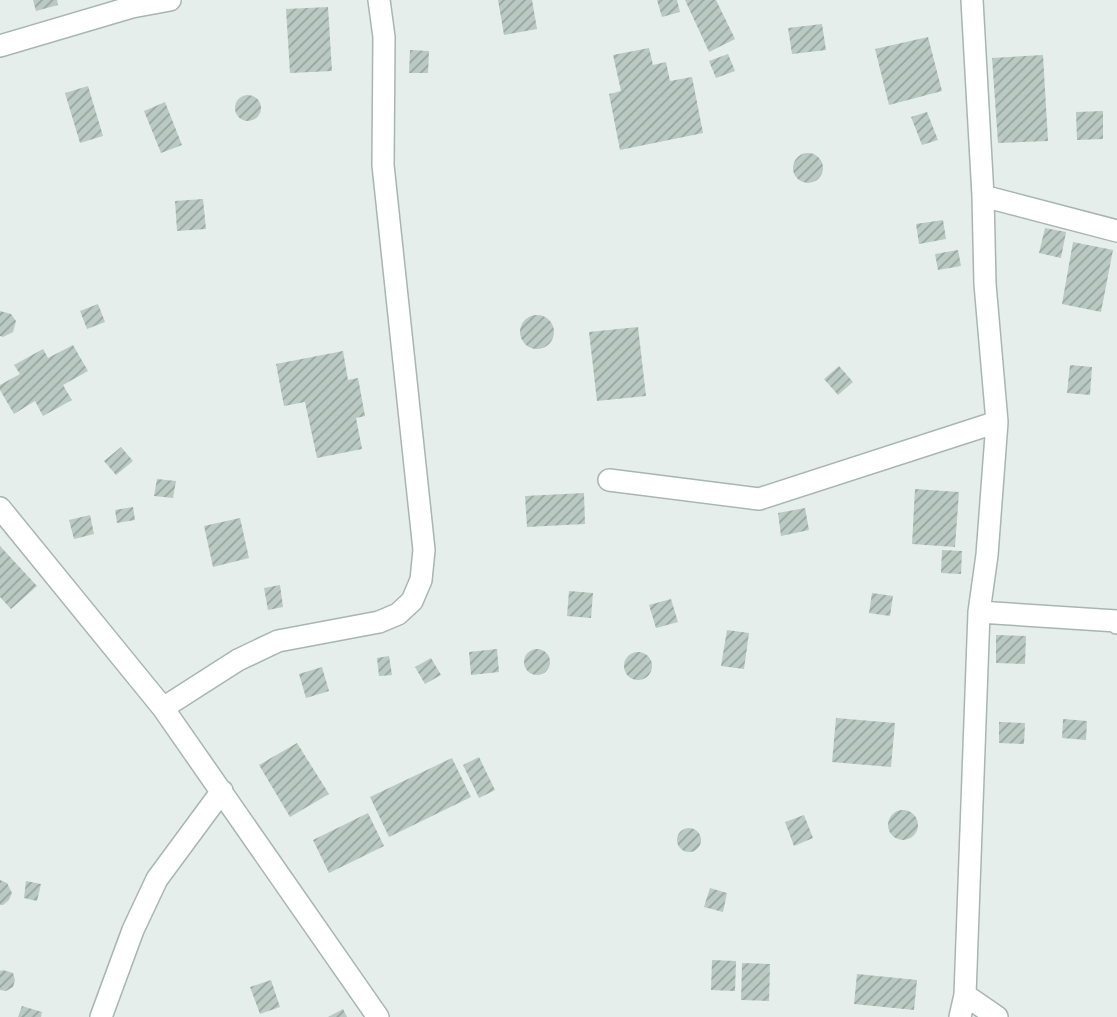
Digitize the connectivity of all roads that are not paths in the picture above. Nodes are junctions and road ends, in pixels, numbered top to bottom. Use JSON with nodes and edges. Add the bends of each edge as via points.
{"nodes":[{"id":1,"x":170,"y":0,"type":"edge"},
{"id":2,"x":379,"y":0,"type":"edge"},
{"id":3,"x":972,"y":0,"type":"edge"},
{"id":4,"x":0,"y":46,"type":"edge"},
{"id":5,"x":983,"y":196,"type":"junction"},
{"id":6,"x":1117,"y":231,"type":"edge"},
{"id":7,"x":997,"y":422,"type":"junction"},
{"id":8,"x":609,"y":480,"type":"dead end"},
{"id":9,"x":0,"y":508,"type":"edge"},
{"id":10,"x":979,"y":612,"type":"junction"},
{"id":11,"x":1117,"y":623,"type":"edge"},
{"id":12,"x":163,"y":708,"type":"junction"},
{"id":13,"x":222,"y":791,"type":"junction"},
{"id":14,"x":965,"y":995,"type":"junction"},
{"id":15,"x":101,"y":1017,"type":"edge"},
{"id":16,"x":378,"y":1017,"type":"edge"},
{"id":17,"x":960,"y":1017,"type":"edge"},
{"id":18,"x":997,"y":1017,"type":"edge"}],
"edges":[{"from":1,"to":4,"type":"street"},
{"from":2,"to":12,"type":"street","via":[[384,37],[383,165],[424,550],[421,580],[412,601],[398,614],[379,622],[278,641],[237,660]]},
{"from":3,"to":5,"type":"street"},
{"from":5,"to":6,"type":"street"},
{"from":5,"to":7,"type":"street"},
{"from":7,"to":8,"type":"street","via":[[759,499]]},
{"from":7,"to":10,"type":"street"},
{"from":9,"to":12,"type":"street"},
{"from":10,"to":11,"type":"street"},
{"from":10,"to":14,"type":"street"},
{"from":12,"to":13,"type":"street"},
{"from":13,"to":15,"type":"street","via":[[157,879]]},
{"from":13,"to":16,"type":"street"},
{"from":14,"to":17,"type":"street"},
{"from":14,"to":18,"type":"street"}]}
